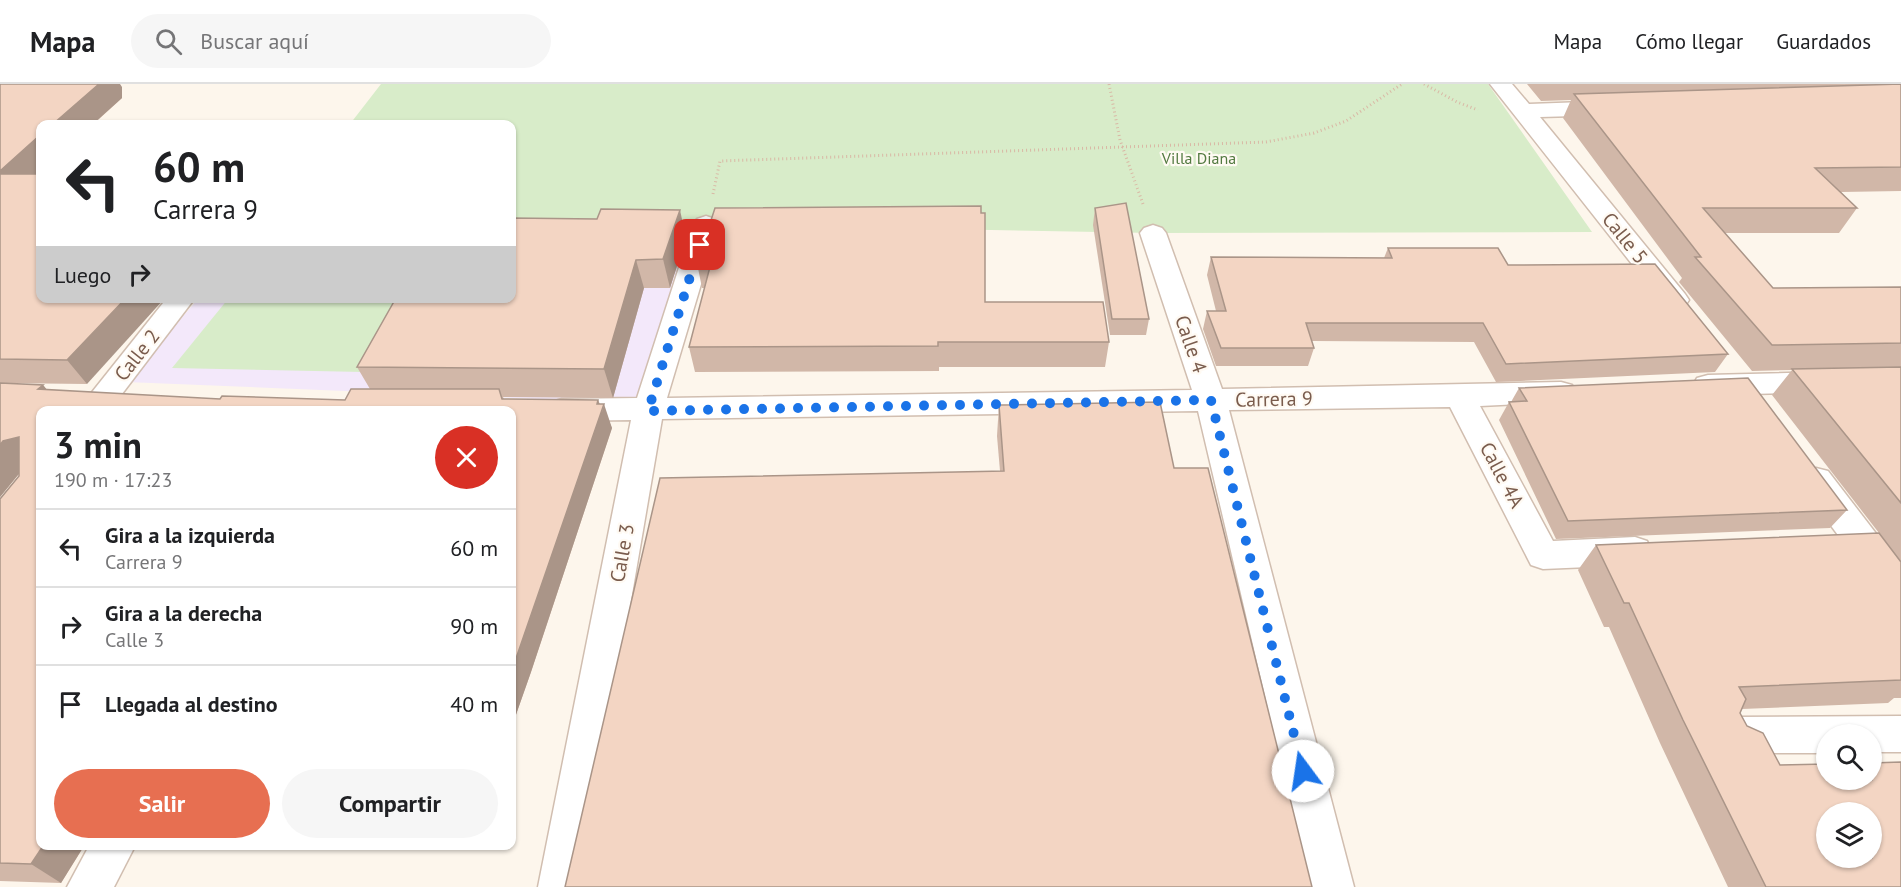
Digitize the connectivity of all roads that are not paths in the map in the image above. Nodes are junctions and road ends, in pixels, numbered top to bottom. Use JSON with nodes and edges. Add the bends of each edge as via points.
{"nodes":[{"id":1,"x":1501,"y":84,"type":"edge"},
{"id":2,"x":1628,"y":108,"type":"edge"},
{"id":3,"x":1521,"y":111,"type":"junction"},
{"id":4,"x":706,"y":224,"type":"road end"},
{"id":5,"x":1153,"y":233,"type":"road end"},
{"id":6,"x":177,"y":303,"type":"edge"},
{"id":7,"x":1691,"y":320,"type":"edge"},
{"id":8,"x":1721,"y":356,"type":"edge"},
{"id":9,"x":1901,"y":380,"type":"edge"},
{"id":10,"x":1743,"y":383,"type":"junction"},
{"id":11,"x":1684,"y":386,"type":"edge"},
{"id":12,"x":1590,"y":390,"type":"edge"},
{"id":13,"x":1460,"y":396,"type":"junction"},
{"id":14,"x":139,"y":399,"type":"edge"},
{"id":15,"x":1211,"y":400,"type":"junction"},
{"id":16,"x":89,"y":401,"type":"edge"},
{"id":17,"x":529,"y":410,"type":"edge"},
{"id":18,"x":648,"y":411,"type":"junction"},
{"id":19,"x":1764,"y":411,"type":"edge"},
{"id":20,"x":1799,"y":458,"type":"edge"},
{"id":21,"x":1863,"y":542,"type":"junction"},
{"id":22,"x":1827,"y":543,"type":"edge"},
{"id":23,"x":1661,"y":550,"type":"edge"},
{"id":24,"x":1901,"y":593,"type":"edge"},
{"id":25,"x":1901,"y":734,"type":"edge"},
{"id":26,"x":1737,"y":735,"type":"edge"},
{"id":27,"x":111,"y":850,"type":"edge"},
{"id":28,"x":90,"y":887,"type":"edge"},
{"id":29,"x":560,"y":887,"type":"edge"},
{"id":30,"x":1332,"y":887,"type":"edge"}],
"edges":[{"from":1,"to":3,"type":"street","name":"Calle 5"},
{"from":2,"to":3,"type":"street"},
{"from":3,"to":7,"type":"street","name":"Calle 5"},
{"from":4,"to":18,"type":"street","name":"Calle 3"},
{"from":5,"to":15,"type":"street","name":"Calle 4"},
{"from":6,"to":16,"type":"street","name":"Calle 2"},
{"from":8,"to":10,"type":"street"},
{"from":9,"to":10,"type":"street"},
{"from":10,"to":11,"type":"street"},
{"from":10,"to":19,"type":"street"},
{"from":12,"to":13,"type":"street","name":"Carrera 9"},
{"from":13,"to":15,"type":"street","name":"Carrera 9"},
{"from":13,"to":23,"type":"street","name":"Calle 4A","via":[[1543,555]]},
{"from":14,"to":16,"type":"street"},
{"from":15,"to":18,"type":"street","name":"Carrera 9"},
{"from":15,"to":30,"type":"street","name":"Calle 4"},
{"from":17,"to":18,"type":"street","name":"Carrera 9"},
{"from":18,"to":29,"type":"street","name":"Calle 3"},
{"from":20,"to":21,"type":"street"},
{"from":21,"to":22,"type":"street"},
{"from":21,"to":24,"type":"street"},
{"from":25,"to":26,"type":"street"},
{"from":27,"to":28,"type":"street"}]}
